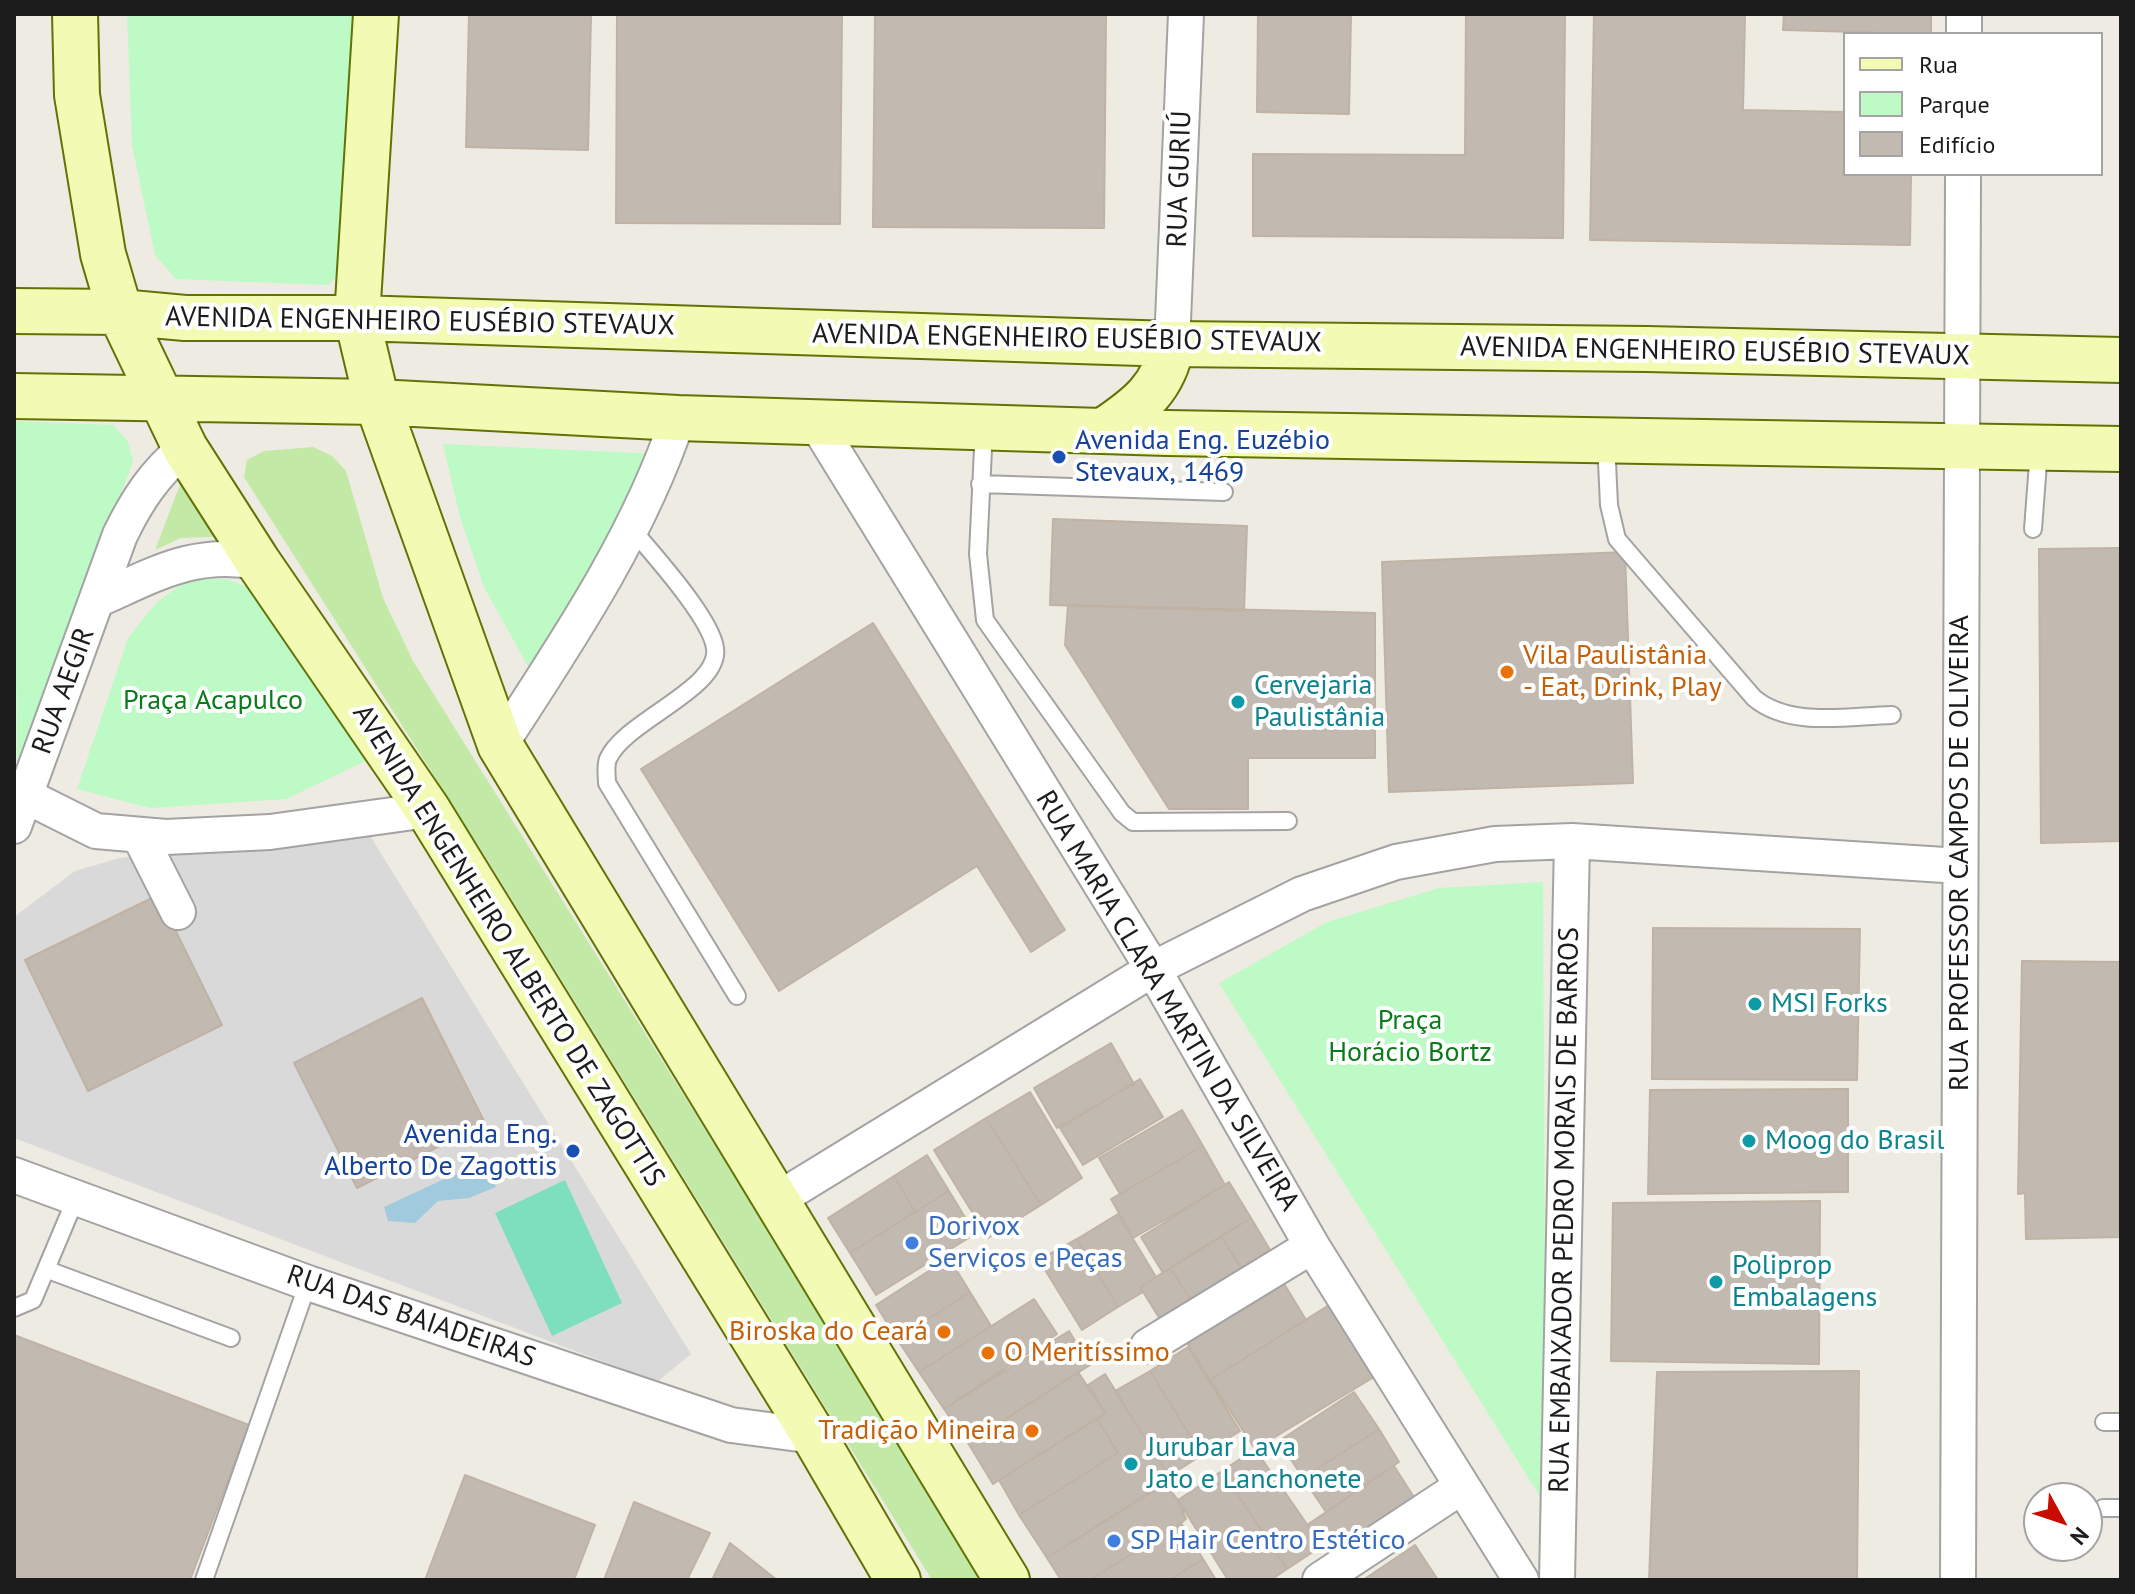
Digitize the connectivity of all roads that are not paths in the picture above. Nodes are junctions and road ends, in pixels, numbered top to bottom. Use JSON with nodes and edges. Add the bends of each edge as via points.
{"nodes":[{"id":1,"x":75,"y":14,"type":"edge"},
{"id":2,"x":376,"y":14,"type":"edge"},
{"id":3,"x":1186,"y":14,"type":"edge"},
{"id":4,"x":1963,"y":176,"type":"edge"},
{"id":5,"x":14,"y":311,"type":"edge"},
{"id":6,"x":120,"y":312,"type":"junction"},
{"id":7,"x":357,"y":318,"type":"junction"},
{"id":8,"x":1172,"y":344,"type":"junction"},
{"id":9,"x":1962,"y":356,"type":"junction"},
{"id":10,"x":2121,"y":360,"type":"edge"},
{"id":11,"x":14,"y":396,"type":"edge"},
{"id":12,"x":163,"y":398,"type":"junction"},
{"id":13,"x":377,"y":402,"type":"junction"},
{"id":14,"x":678,"y":418,"type":"junction"},
{"id":15,"x":815,"y":421,"type":"junction"},
{"id":16,"x":985,"y":426,"type":"junction"},
{"id":17,"x":1103,"y":431,"type":"junction"},
{"id":18,"x":1606,"y":440,"type":"junction"},
{"id":19,"x":1962,"y":446,"type":"junction"},
{"id":20,"x":185,"y":448,"type":"junction"},
{"id":21,"x":2039,"y":448,"type":"junction"},
{"id":22,"x":2121,"y":449,"type":"edge"},
{"id":23,"x":980,"y":484,"type":"junction"},
{"id":24,"x":1224,"y":492,"type":"dead end"},
{"id":25,"x":631,"y":528,"type":"junction"},
{"id":26,"x":2033,"y":529,"type":"dead end"},
{"id":27,"x":258,"y":562,"type":"junction"},
{"id":28,"x":97,"y":600,"type":"junction"},
{"id":29,"x":1892,"y":715,"type":"dead end"},
{"id":30,"x":500,"y":745,"type":"junction"},
{"id":31,"x":18,"y":804,"type":"edge"},
{"id":32,"x":428,"y":810,"type":"junction"},
{"id":33,"x":1288,"y":821,"type":"dead end"},
{"id":34,"x":139,"y":835,"type":"junction"},
{"id":35,"x":1572,"y":841,"type":"junction"},
{"id":36,"x":1960,"y":866,"type":"junction"},
{"id":37,"x":178,"y":912,"type":"dead end"},
{"id":38,"x":1153,"y":969,"type":"junction"},
{"id":39,"x":737,"y":996,"type":"dead end"},
{"id":40,"x":14,"y":1175,"type":"edge"},
{"id":41,"x":76,"y":1198,"type":"junction"},
{"id":42,"x":775,"y":1201,"type":"junction"},
{"id":43,"x":1312,"y":1246,"type":"junction"},
{"id":44,"x":48,"y":1270,"type":"junction"},
{"id":45,"x":308,"y":1283,"type":"junction"},
{"id":46,"x":14,"y":1308,"type":"edge"},
{"id":47,"x":231,"y":1338,"type":"dead end"},
{"id":48,"x":1148,"y":1346,"type":"dead end"},
{"id":49,"x":814,"y":1436,"type":"junction"},
{"id":50,"x":1461,"y":1487,"type":"junction"},
{"id":51,"x":2103,"y":1508,"type":"dead end"},
{"id":52,"x":2121,"y":1508,"type":"edge"},
{"id":53,"x":204,"y":1580,"type":"edge"},
{"id":54,"x":898,"y":1580,"type":"edge"},
{"id":55,"x":1007,"y":1580,"type":"edge"},
{"id":56,"x":1320,"y":1580,"type":"edge"},
{"id":57,"x":1521,"y":1580,"type":"edge"},
{"id":58,"x":1557,"y":1580,"type":"edge"},
{"id":59,"x":1958,"y":1580,"type":"edge"}],
"edges":[{"from":1,"to":6,"type":"main road","name":"AVENIDA ENGENHEIRO ALBERTO DE ZAGOTTIS","via":[[77,95],[103,254]]},
{"from":2,"to":7,"type":"main road"},
{"from":3,"to":8,"type":"street","name":"RUA GURIÚ"},
{"from":4,"to":9,"type":"street","name":"RUA PROFESSOR CAMPOS DE OLIVEIRA"},
{"from":5,"to":6,"type":"main road","name":"AVENIDA ENGENHEIRO EUSÉBIO STEVAUX"},
{"from":6,"to":7,"type":"main road","name":"AVENIDA ENGENHEIRO EUSÉBIO STEVAUX","via":[[185,318]]},
{"from":6,"to":12,"type":"main road","name":"AVENIDA ENGENHEIRO ALBERTO DE ZAGOTTIS"},
{"from":7,"to":8,"type":"main road","name":"AVENIDA ENGENHEIRO EUSÉBIO STEVAUX"},
{"from":7,"to":13,"type":"main road"},
{"from":8,"to":9,"type":"main road","name":"AVENIDA ENGENHEIRO EUSÉBIO STEVAUX"},
{"from":8,"to":17,"type":"main road","via":[[1159,385],[1139,407]]},
{"from":9,"to":10,"type":"main road","name":"AVENIDA ENGENHEIRO EUSÉBIO STEVAUX"},
{"from":9,"to":19,"type":"street","name":"RUA PROFESSOR CAMPOS DE OLIVEIRA"},
{"from":11,"to":12,"type":"main road"},
{"from":12,"to":13,"type":"main road"},
{"from":12,"to":20,"type":"main road","name":"AVENIDA ENGENHEIRO ALBERTO DE ZAGOTTIS"},
{"from":13,"to":14,"type":"main road"},
{"from":13,"to":30,"type":"main road"},
{"from":14,"to":15,"type":"main road"},
{"from":14,"to":25,"type":"street","via":[[662,466]]},
{"from":15,"to":16,"type":"main road"},
{"from":15,"to":38,"type":"street","name":"RUA MARIA CLARA MARTIN DA SILVEIRA"},
{"from":16,"to":17,"type":"main road"},
{"from":16,"to":23,"type":"lane"},
{"from":17,"to":18,"type":"main road"},
{"from":18,"to":19,"type":"main road"},
{"from":18,"to":29,"type":"lane","via":[[1609,505],[1617,539],[1754,698],[1786,717]]},
{"from":19,"to":21,"type":"main road"},
{"from":19,"to":36,"type":"street","name":"RUA PROFESSOR CAMPOS DE OLIVEIRA"},
{"from":20,"to":27,"type":"main road","name":"AVENIDA ENGENHEIRO ALBERTO DE ZAGOTTIS"},
{"from":20,"to":28,"type":"street","name":"RUA AEGIR","via":[[138,498]]},
{"from":21,"to":22,"type":"main road"},
{"from":21,"to":26,"type":"lane"},
{"from":23,"to":24,"type":"lane"},
{"from":23,"to":33,"type":"lane","via":[[978,554],[985,620],[1122,813],[1133,822]]},
{"from":25,"to":30,"type":"street","via":[[600,589]]},
{"from":25,"to":39,"type":"lane","via":[[686,595],[715,646],[715,663],[701,680],[619,742],[606,762],[607,783]]},
{"from":27,"to":28,"type":"street","name":"RUA AEGIR","via":[[204,558]]},
{"from":27,"to":32,"type":"main road","name":"AVENIDA ENGENHEIRO ALBERTO DE ZAGOTTIS"},
{"from":28,"to":31,"type":"street","name":"RUA AEGIR"},
{"from":30,"to":42,"type":"main road"},
{"from":31,"to":34,"type":"street","via":[[96,831]]},
{"from":32,"to":34,"type":"street","via":[[270,832]]},
{"from":32,"to":49,"type":"main road","name":"AVENIDA ENGENHEIRO ALBERTO DE ZAGOTTIS"},
{"from":34,"to":37,"type":"street"},
{"from":35,"to":36,"type":"street"},
{"from":35,"to":38,"type":"street","via":[[1495,844],[1396,862],[1302,894]]},
{"from":35,"to":58,"type":"street","name":"RUA EMBAIXADOR PEDRO MORAIS DE BARROS"},
{"from":36,"to":59,"type":"street","name":"RUA PROFESSOR CAMPOS DE OLIVEIRA"},
{"from":38,"to":42,"type":"street"},
{"from":38,"to":43,"type":"street","name":"RUA MARIA CLARA MARTIN DA SILVEIRA"},
{"from":40,"to":41,"type":"street","name":"RUA DAS BAIADEIRAS"},
{"from":41,"to":44,"type":"lane"},
{"from":41,"to":45,"type":"street","name":"RUA DAS BAIADEIRAS"},
{"from":42,"to":55,"type":"main road"},
{"from":43,"to":48,"type":"street"},
{"from":43,"to":50,"type":"street","name":"RUA MARIA CLARA MARTIN DA SILVEIRA"},
{"from":44,"to":46,"type":"lane","via":[[33,1300]]},
{"from":44,"to":47,"type":"lane"},
{"from":45,"to":49,"type":"street","name":"RUA DAS BAIADEIRAS","via":[[731,1425]]},
{"from":45,"to":53,"type":"lane"},
{"from":49,"to":54,"type":"main road","name":"AVENIDA ENGENHEIRO ALBERTO DE ZAGOTTIS"},
{"from":50,"to":56,"type":"street"},
{"from":50,"to":57,"type":"street","name":"RUA MARIA CLARA MARTIN DA SILVEIRA"},
{"from":51,"to":52,"type":"lane"}]}
